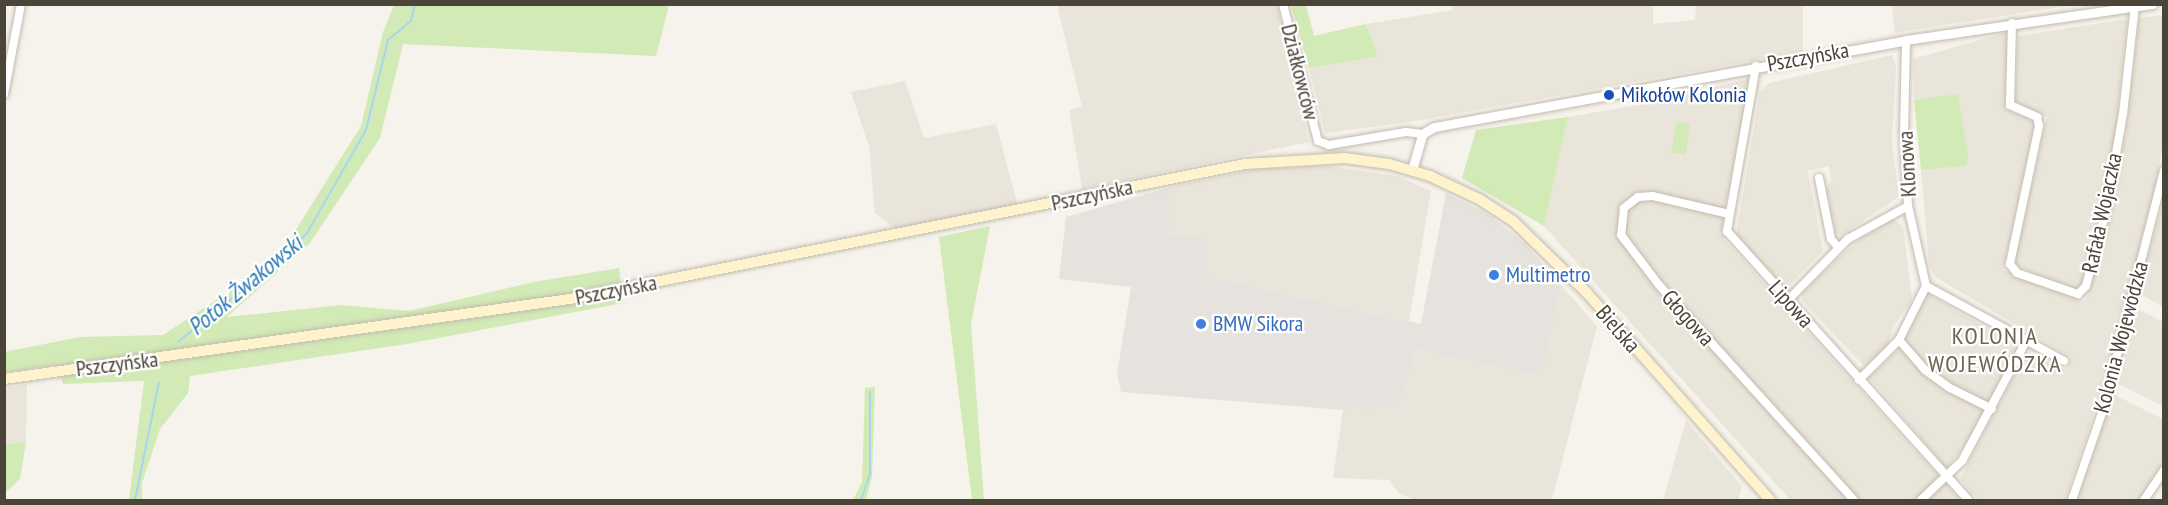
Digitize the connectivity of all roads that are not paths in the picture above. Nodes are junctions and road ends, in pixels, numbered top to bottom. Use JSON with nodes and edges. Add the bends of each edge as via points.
{"nodes":[{"id":1,"x":21,"y":4,"type":"edge"},
{"id":2,"x":1283,"y":4,"type":"edge"},
{"id":3,"x":2152,"y":4,"type":"edge"},
{"id":4,"x":2135,"y":6,"type":"junction"},
{"id":5,"x":2012,"y":23,"type":"junction"},
{"id":6,"x":1906,"y":40,"type":"junction"},
{"id":7,"x":1756,"y":66,"type":"junction"},
{"id":8,"x":4,"y":94,"type":"edge"},
{"id":9,"x":1422,"y":134,"type":"junction"},
{"id":10,"x":1412,"y":170,"type":"junction"},
{"id":11,"x":2163,"y":171,"type":"edge"},
{"id":12,"x":1819,"y":178,"type":"dead end"},
{"id":13,"x":1908,"y":206,"type":"junction"},
{"id":14,"x":1729,"y":214,"type":"junction"},
{"id":15,"x":1838,"y":247,"type":"junction"},
{"id":16,"x":1926,"y":286,"type":"junction"},
{"id":17,"x":1788,"y":300,"type":"junction"},
{"id":18,"x":1899,"y":340,"type":"junction"},
{"id":19,"x":2026,"y":341,"type":"junction"},
{"id":20,"x":2064,"y":361,"type":"dead end"},
{"id":21,"x":4,"y":379,"type":"edge"},
{"id":22,"x":1860,"y":380,"type":"junction"},
{"id":23,"x":1992,"y":409,"type":"junction"},
{"id":24,"x":2163,"y":470,"type":"edge"},
{"id":25,"x":1948,"y":477,"type":"junction"},
{"id":26,"x":1770,"y":501,"type":"edge"},
{"id":27,"x":1854,"y":501,"type":"edge"},
{"id":28,"x":1921,"y":501,"type":"edge"},
{"id":29,"x":1968,"y":501,"type":"edge"},
{"id":30,"x":2072,"y":501,"type":"edge"},
{"id":31,"x":2145,"y":501,"type":"edge"}],
"edges":[{"from":1,"to":8,"type":"street"},
{"from":2,"to":9,"type":"street","name":"Działkowców","via":[[1318,141],[1329,145],[1406,132]]},
{"from":3,"to":4,"type":"street","name":"Pszczyńska"},
{"from":4,"to":5,"type":"street","name":"Pszczyńska"},
{"from":4,"to":5,"type":"street","name":"Rafała Wojaczka","via":[[2123,114],[2106,211],[2086,286],[2076,294],[2018,273],[2010,264],[2039,126],[2037,117],[2010,105]]},
{"from":5,"to":6,"type":"street","name":"Pszczyńska"},
{"from":6,"to":7,"type":"street","name":"Pszczyńska"},
{"from":6,"to":13,"type":"street","name":"Klonowa","via":[[1904,136]]},
{"from":7,"to":9,"type":"street","name":"Pszczyńska","via":[[1434,128]]},
{"from":7,"to":14,"type":"street","name":"Lipowa"},
{"from":9,"to":10,"type":"street"},
{"from":10,"to":21,"type":"main road","name":"Pszczyńska","via":[[1329,157],[1245,164],[570,299]]},
{"from":10,"to":26,"type":"main road","name":"Bielska","via":[[1479,199],[1531,236]]},
{"from":11,"to":30,"type":"street","name":"Kolonia Wojewódzka","via":[[2103,410]]},
{"from":12,"to":15,"type":"street","via":[[1831,239]]},
{"from":13,"to":15,"type":"street"},
{"from":13,"to":16,"type":"street","name":"Klonowa"},
{"from":14,"to":17,"type":"street","name":"Lipowa","via":[[1730,236]]},
{"from":14,"to":27,"type":"street","name":"Głogowa","via":[[1653,196],[1638,197],[1624,208],[1620,235],[1652,277]]},
{"from":15,"to":17,"type":"street"},
{"from":16,"to":18,"type":"street"},
{"from":16,"to":19,"type":"street"},
{"from":17,"to":22,"type":"street","name":"Lipowa"},
{"from":18,"to":22,"type":"street"},
{"from":18,"to":23,"type":"street","via":[[1925,370],[1948,387]]},
{"from":19,"to":20,"type":"street"},
{"from":19,"to":23,"type":"street"},
{"from":22,"to":25,"type":"street","name":"Lipowa"},
{"from":23,"to":25,"type":"street"},
{"from":24,"to":31,"type":"street"},
{"from":25,"to":28,"type":"street"},
{"from":25,"to":29,"type":"street","name":"Lipowa"}]}
